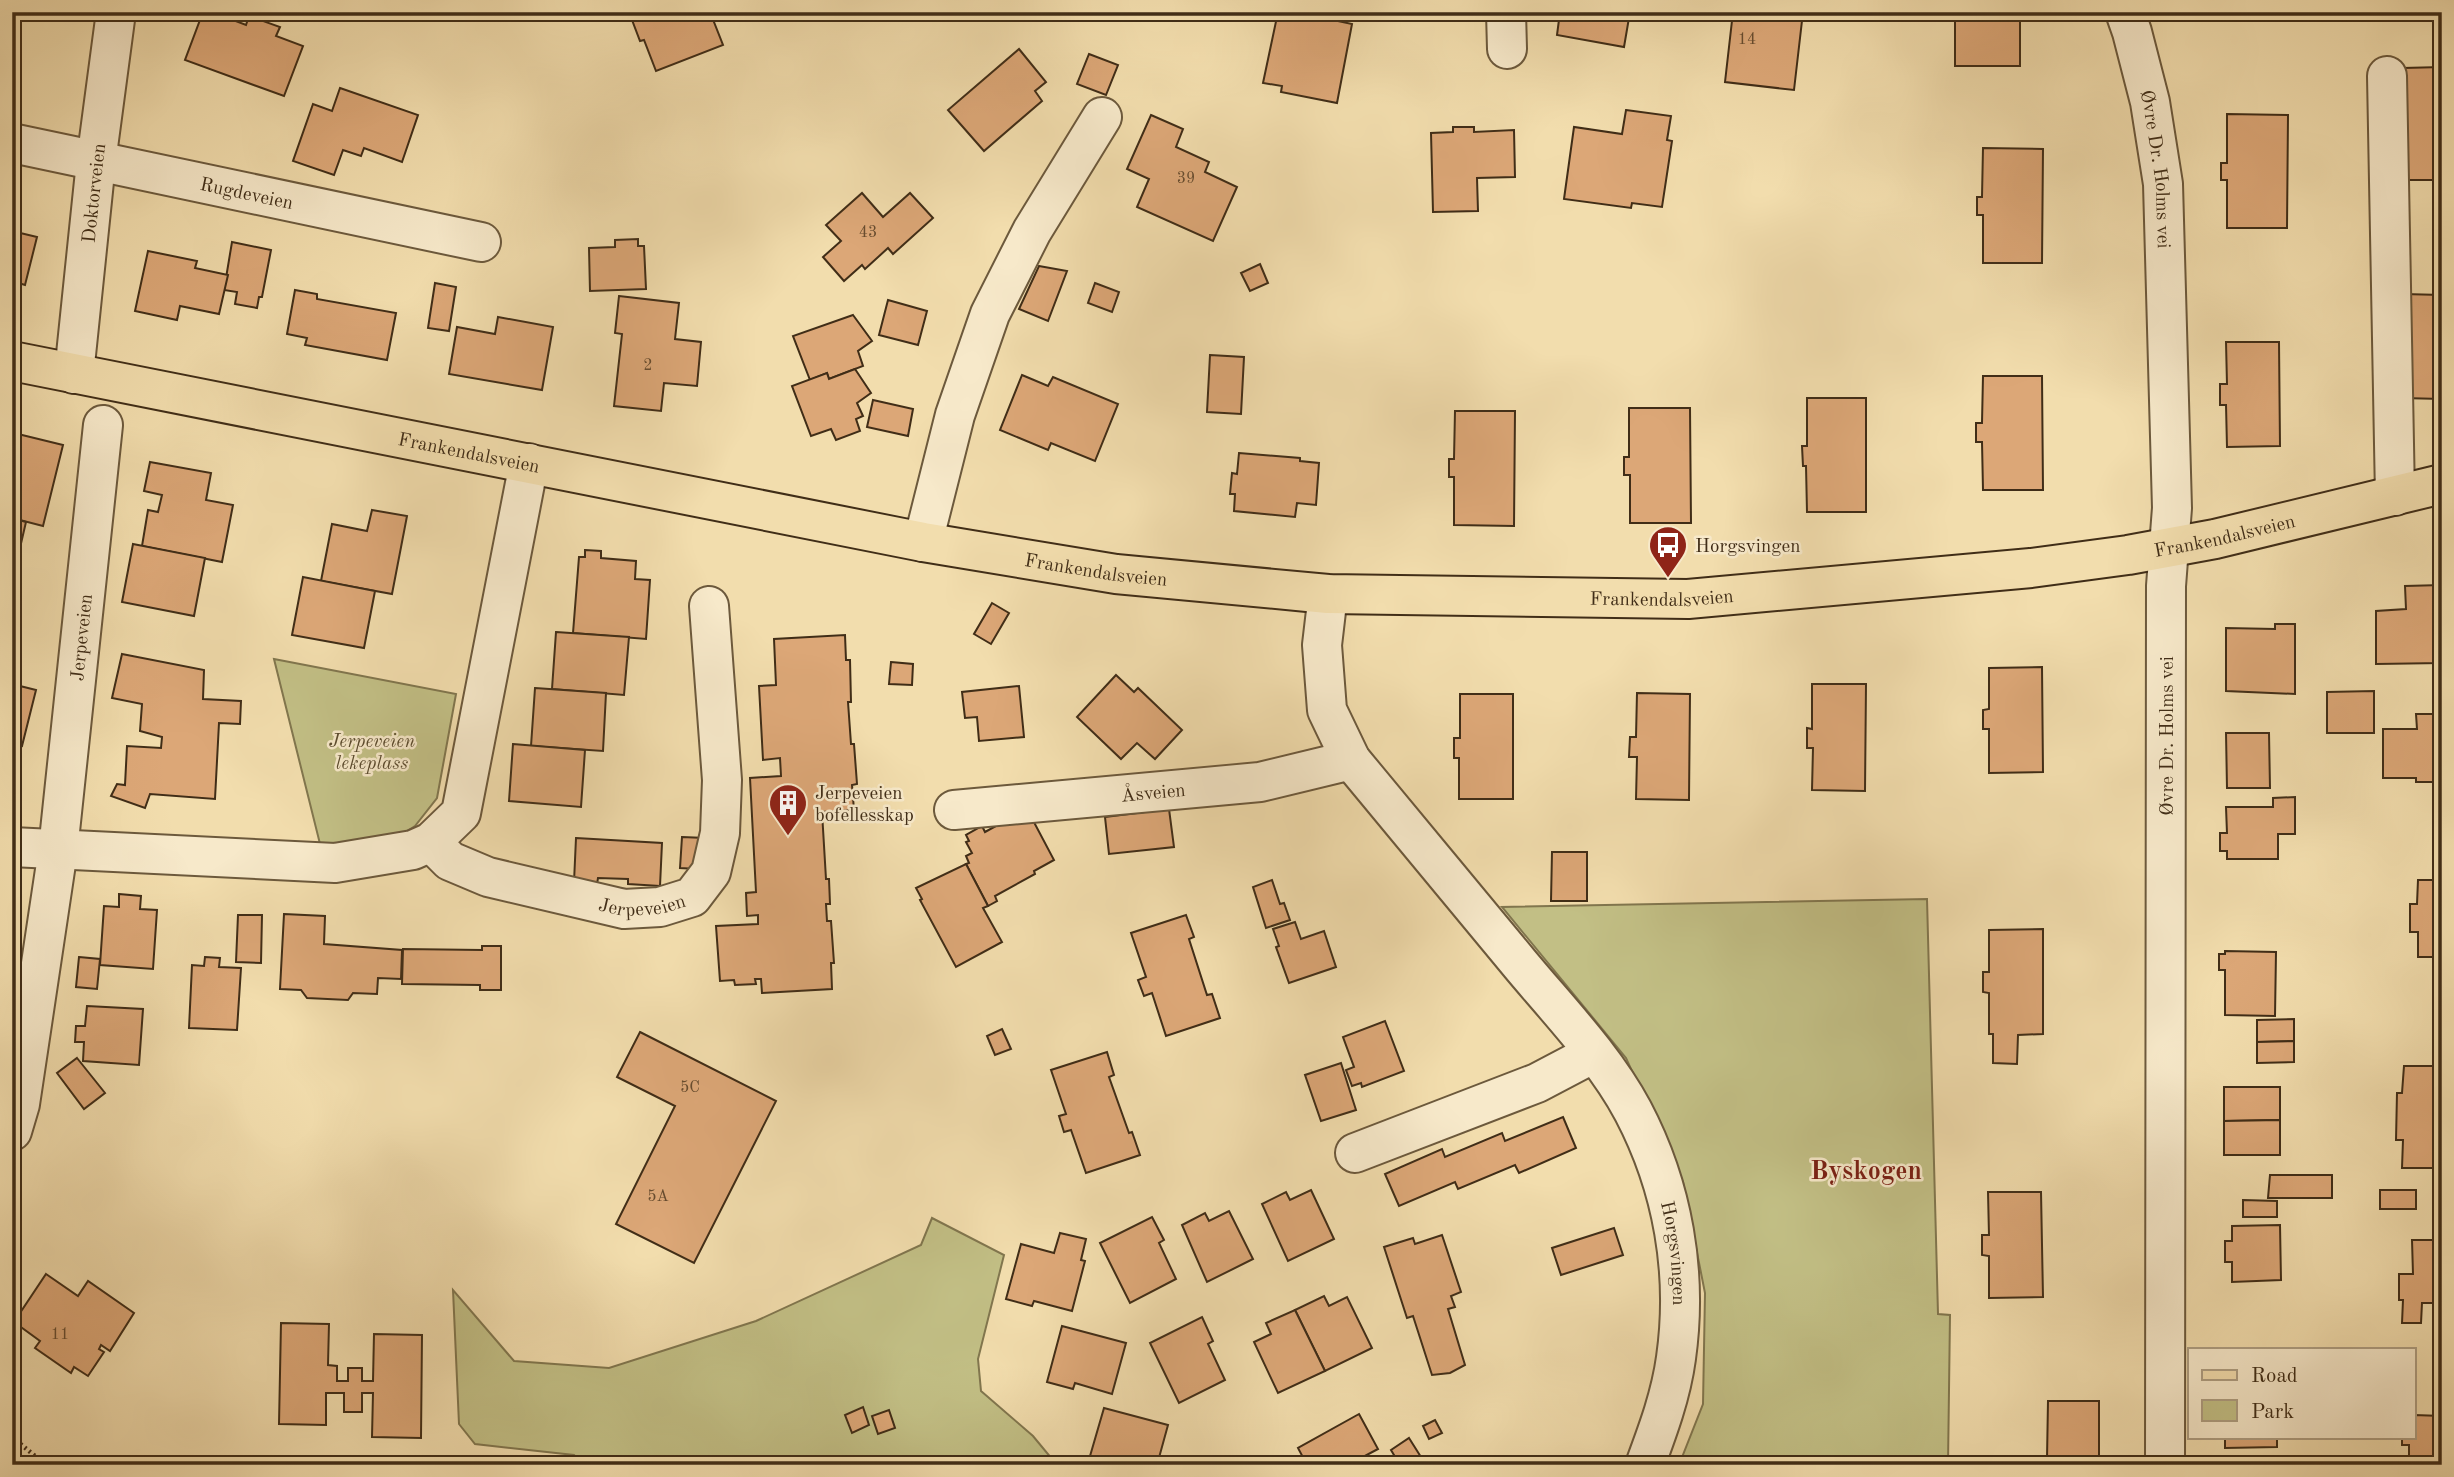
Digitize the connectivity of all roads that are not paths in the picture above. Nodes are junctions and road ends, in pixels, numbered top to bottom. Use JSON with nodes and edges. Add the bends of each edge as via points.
{"nodes":[{"id":1,"x":116,"y":12,"type":"edge"},
{"id":2,"x":2125,"y":12,"type":"edge"},
{"id":3,"x":2387,"y":76,"type":"dead end"},
{"id":4,"x":1102,"y":117,"type":"dead end"},
{"id":5,"x":12,"y":144,"type":"edge"},
{"id":6,"x":96,"y":162,"type":"junction"},
{"id":7,"x":481,"y":242,"type":"dead end"},
{"id":8,"x":12,"y":362,"type":"edge"},
{"id":9,"x":74,"y":374,"type":"junction"},
{"id":10,"x":103,"y":425,"type":"dead end"},
{"id":11,"x":529,"y":463,"type":"junction"},
{"id":12,"x":2442,"y":484,"type":"edge"},
{"id":13,"x":2395,"y":496,"type":"junction"},
{"id":14,"x":923,"y":542,"type":"junction"},
{"id":15,"x":2168,"y":547,"type":"junction"},
{"id":16,"x":1328,"y":594,"type":"junction"},
{"id":17,"x":709,"y":606,"type":"dead end"},
{"id":18,"x":1351,"y":760,"type":"junction"},
{"id":19,"x":954,"y":810,"type":"dead end"},
{"id":20,"x":431,"y":842,"type":"junction"},
{"id":21,"x":12,"y":847,"type":"edge"},
{"id":22,"x":58,"y":849,"type":"junction"},
{"id":23,"x":1594,"y":1054,"type":"junction"},
{"id":24,"x":12,"y":1131,"type":"edge"},
{"id":25,"x":1355,"y":1153,"type":"dead end"},
{"id":26,"x":1646,"y":1465,"type":"edge"},
{"id":27,"x":2165,"y":1465,"type":"edge"}],
"edges":[{"from":1,"to":6,"type":"street","name":"Doktorveien"},
{"from":2,"to":15,"type":"street","name":"Øvre Dr. Holms vei","via":[[2150,102],[2163,184],[2172,508]]},
{"from":3,"to":13,"type":"street"},
{"from":4,"to":14,"type":"street","via":[[1032,231],[990,314],[955,415]]},
{"from":5,"to":6,"type":"street","name":"Rugdeveien"},
{"from":6,"to":7,"type":"street","name":"Rugdeveien"},
{"from":6,"to":9,"type":"street","name":"Doktorveien"},
{"from":8,"to":9,"type":"main road","name":"Frankendalsveien"},
{"from":9,"to":11,"type":"main road","name":"Frankendalsveien"},
{"from":10,"to":22,"type":"street","name":"Jerpeveien"},
{"from":11,"to":14,"type":"main road","name":"Frankendalsveien"},
{"from":11,"to":20,"type":"street","via":[[461,813]]},
{"from":12,"to":13,"type":"main road","name":"Frankendalsveien"},
{"from":13,"to":15,"type":"main road","name":"Frankendalsveien"},
{"from":14,"to":16,"type":"main road","name":"Frankendalsveien","via":[[1116,575]]},
{"from":15,"to":16,"type":"main road","name":"Frankendalsveien","via":[[2031,568],[1688,598]]},
{"from":15,"to":27,"type":"street","name":"Øvre Dr. Holms vei"},
{"from":16,"to":18,"type":"street","name":"Horgsvingen","via":[[1322,646],[1327,710]]},
{"from":17,"to":20,"type":"street","name":"Jerpeveien","via":[[722,780],[720,833],[711,872],[692,898],[660,907],[624,909],[488,877],[450,861]]},
{"from":18,"to":19,"type":"street","name":"Åsveien","via":[[1260,782]]},
{"from":18,"to":23,"type":"street","name":"Horgsvingen"},
{"from":20,"to":22,"type":"street","via":[[413,850],[335,863]]},
{"from":21,"to":22,"type":"street"},
{"from":22,"to":24,"type":"street","name":"Jerpeveien","via":[[20,1104]]},
{"from":23,"to":25,"type":"street","via":[[1537,1083]]},
{"from":23,"to":26,"type":"street","name":"Horgsvingen","via":[[1632,1110],[1661,1173],[1675,1232],[1681,1292],[1676,1359]]}]}
